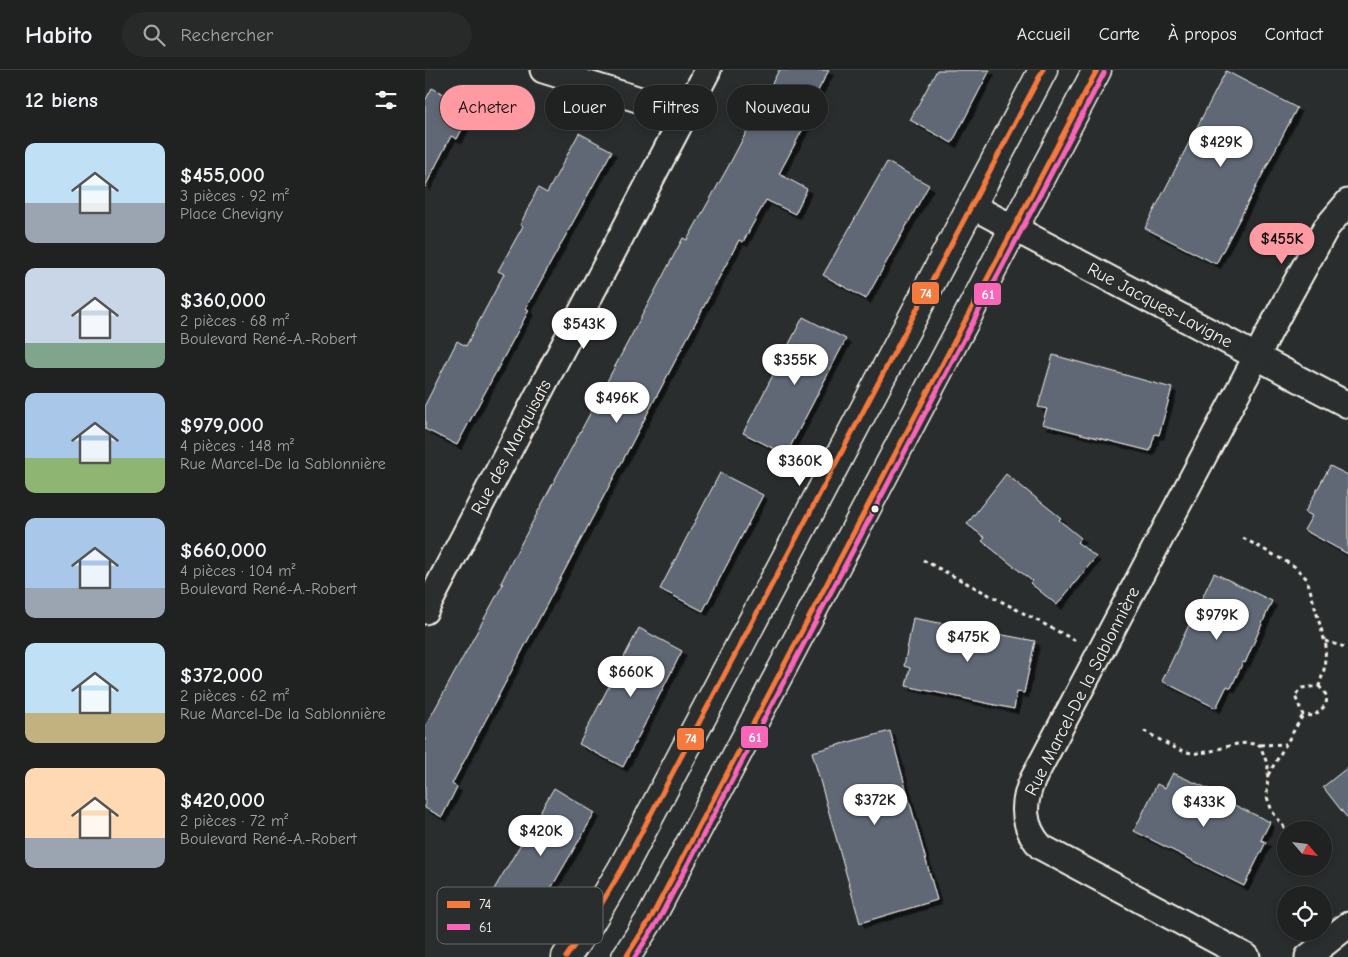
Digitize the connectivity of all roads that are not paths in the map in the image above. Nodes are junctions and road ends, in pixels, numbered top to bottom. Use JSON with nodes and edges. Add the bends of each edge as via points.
{"nodes":[{"id":1,"x":543,"y":70,"type":"edge"},
{"id":2,"x":708,"y":70,"type":"edge"},
{"id":3,"x":1043,"y":70,"type":"edge"},
{"id":4,"x":1097,"y":70,"type":"edge"},
{"id":5,"x":700,"y":85,"type":"edge"},
{"id":6,"x":634,"y":98,"type":"edge"},
{"id":7,"x":676,"y":130,"type":"edge"},
{"id":8,"x":1348,"y":202,"type":"edge"},
{"id":9,"x":972,"y":206,"type":"junction"},
{"id":10,"x":1014,"y":228,"type":"junction"},
{"id":11,"x":1256,"y":356,"type":"junction"},
{"id":12,"x":1348,"y":405,"type":"edge"},
{"id":13,"x":425,"y":611,"type":"edge"},
{"id":14,"x":603,"y":901,"type":"edge"},
{"id":15,"x":1348,"y":925,"type":"edge"},
{"id":16,"x":575,"y":944,"type":"edge"},
{"id":17,"x":566,"y":957,"type":"edge"},
{"id":18,"x":626,"y":957,"type":"edge"},
{"id":19,"x":1247,"y":957,"type":"edge"},
{"id":20,"x":1308,"y":957,"type":"edge"}],
"edges":[{"from":1,"to":6,"type":"street"},
{"from":2,"to":5,"type":"street","name":"Rue des Marquisats"},
{"from":3,"to":9,"type":"street"},
{"from":4,"to":10,"type":"street"},
{"from":7,"to":13,"type":"street","name":"Rue des Marquisats"},
{"from":8,"to":11,"type":"street","name":"Rue Marcel-De la Sablonnière","via":[[1318,241]]},
{"from":9,"to":10,"type":"street","name":"Rue Jacques-Lavigne"},
{"from":9,"to":14,"type":"street"},
{"from":10,"to":11,"type":"street","name":"Rue Jacques-Lavigne"},
{"from":10,"to":18,"type":"street","via":[[652,916]]},
{"from":11,"to":12,"type":"street","name":"Rue Jacques-Lavigne"},
{"from":11,"to":19,"type":"street","name":"Rue Marcel-De la Sablonnière","via":[[1027,792],[1025,811],[1030,832],[1049,852]]},
{"from":15,"to":20,"type":"street"},
{"from":16,"to":17,"type":"street"}]}
